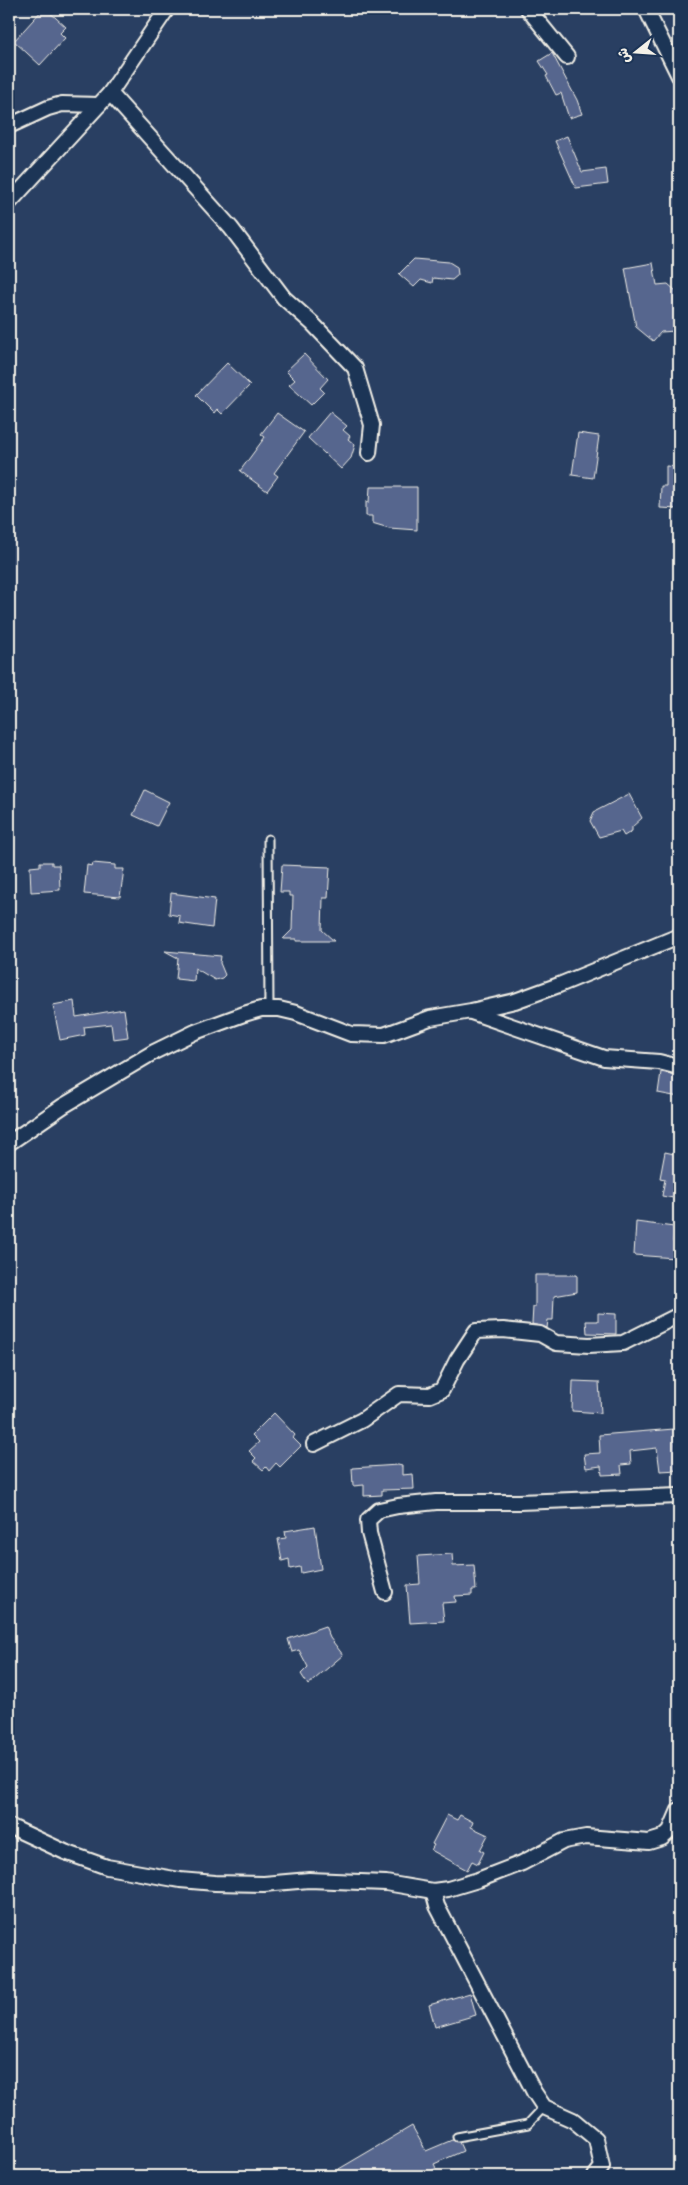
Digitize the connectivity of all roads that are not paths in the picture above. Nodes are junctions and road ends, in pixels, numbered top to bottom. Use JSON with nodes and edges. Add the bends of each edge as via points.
{"nodes":[{"id":1,"x":167,"y":9,"type":"edge"},
{"id":2,"x":528,"y":9,"type":"edge"},
{"id":3,"x":646,"y":9,"type":"edge"},
{"id":4,"x":567,"y":57,"type":"dead end"},
{"id":5,"x":679,"y":76,"type":"edge"},
{"id":6,"x":110,"y":93,"type":"junction"},
{"id":7,"x":100,"y":105,"type":"junction"},
{"id":8,"x":9,"y":126,"type":"edge"},
{"id":9,"x":9,"y":203,"type":"edge"},
{"id":10,"x":369,"y":453,"type":"dead end"},
{"id":11,"x":268,"y":840,"type":"dead end"},
{"id":12,"x":679,"y":936,"type":"edge"},
{"id":13,"x":269,"y":1010,"type":"junction"},
{"id":14,"x":471,"y":1011,"type":"junction"},
{"id":15,"x":679,"y":1067,"type":"edge"},
{"id":16,"x":9,"y":1144,"type":"edge"},
{"id":17,"x":679,"y":1315,"type":"edge"},
{"id":18,"x":314,"y":1444,"type":"dead end"},
{"id":19,"x":679,"y":1496,"type":"edge"},
{"id":20,"x":385,"y":1592,"type":"dead end"},
{"id":21,"x":679,"y":1810,"type":"edge"},
{"id":22,"x":9,"y":1826,"type":"edge"},
{"id":23,"x":433,"y":1890,"type":"junction"},
{"id":24,"x":544,"y":2107,"type":"junction"},
{"id":25,"x":457,"y":2137,"type":"dead end"},
{"id":26,"x":595,"y":2176,"type":"edge"}],
"edges":[{"from":1,"to":6,"type":"street"},
{"from":2,"to":4,"type":"street"},
{"from":3,"to":5,"type":"street"},
{"from":6,"to":7,"type":"street"},
{"from":6,"to":10,"type":"street","via":[[231,228],[284,298],[355,368],[372,425]]},
{"from":7,"to":8,"type":"street","via":[[62,104]]},
{"from":7,"to":9,"type":"street"},
{"from":11,"to":13,"type":"lane"},
{"from":12,"to":14,"type":"street","via":[[559,985]]},
{"from":13,"to":14,"type":"street","via":[[296,1013],[351,1034],[384,1035],[430,1018]]},
{"from":13,"to":16,"type":"street","via":[[244,1014],[154,1052],[63,1106]]},
{"from":14,"to":15,"type":"street","via":[[604,1058],[659,1062]]},
{"from":17,"to":18,"type":"street","via":[[623,1344],[556,1343],[540,1334],[476,1331],[456,1360],[442,1390],[430,1394],[399,1394],[362,1420]]},
{"from":19,"to":20,"type":"street","via":[[538,1502],[436,1502],[379,1510],[368,1520]]},
{"from":21,"to":23,"type":"street","via":[[670,1831],[662,1838],[649,1842],[586,1837],[564,1841],[522,1863],[478,1880]]},
{"from":22,"to":23,"type":"street","via":[[106,1867],[180,1880],[225,1884],[309,1880],[386,1883]]},
{"from":23,"to":24,"type":"street","via":[[437,1906]]},
{"from":24,"to":25,"type":"lane","via":[[528,2124]]},
{"from":24,"to":26,"type":"street","via":[[573,2120],[596,2139],[602,2167]]}]}
